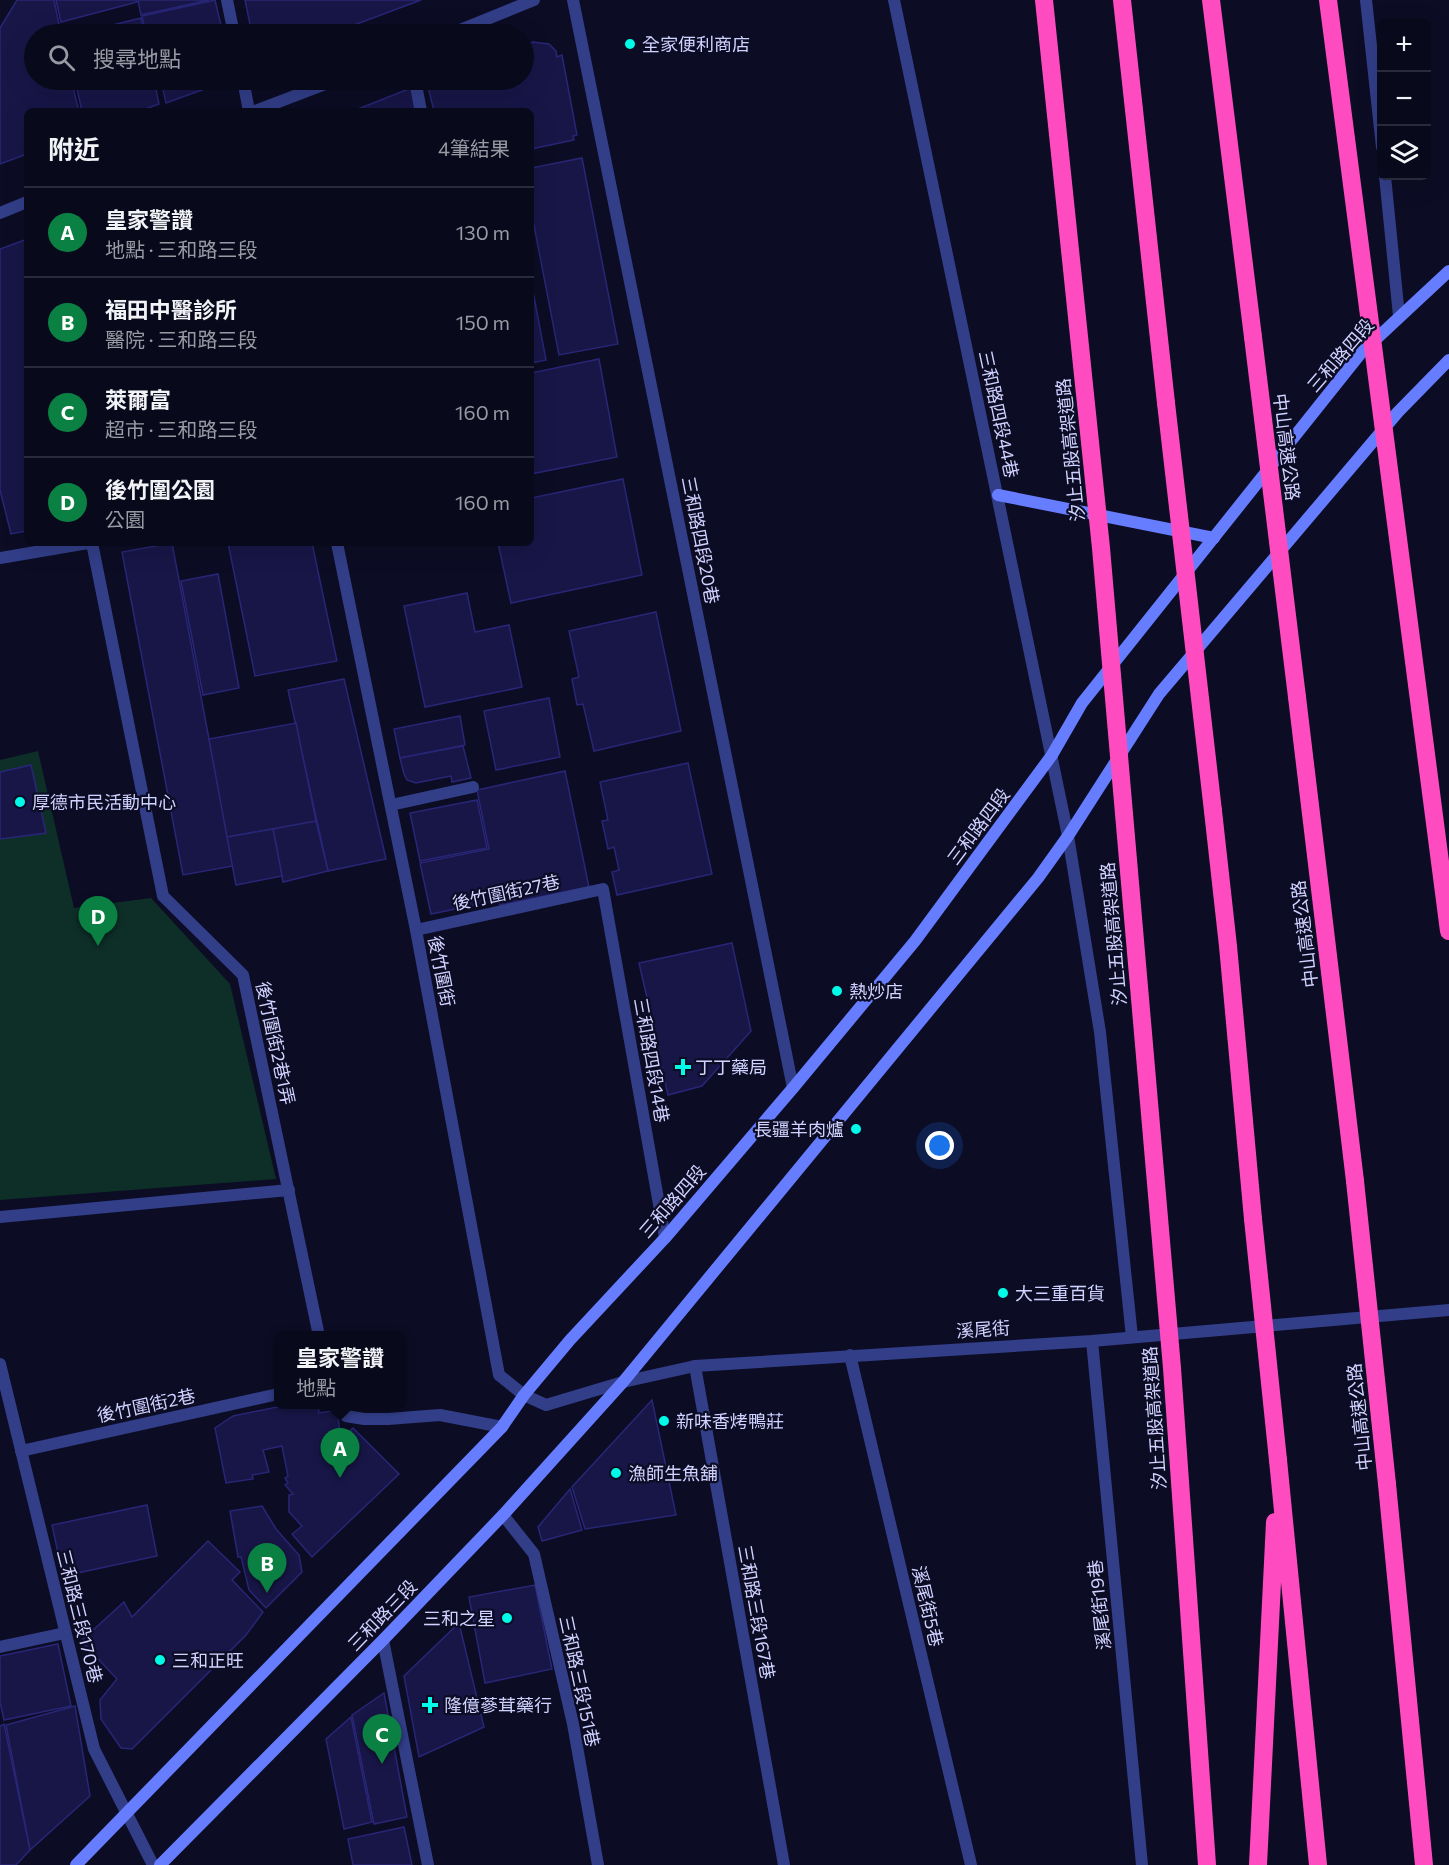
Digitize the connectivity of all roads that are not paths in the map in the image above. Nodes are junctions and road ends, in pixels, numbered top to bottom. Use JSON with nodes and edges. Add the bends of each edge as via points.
{"nodes":[{"id":1,"x":227,"y":0,"type":"edge"},
{"id":2,"x":534,"y":0,"type":"edge"},
{"id":3,"x":573,"y":0,"type":"edge"},
{"id":4,"x":894,"y":0,"type":"edge"},
{"id":5,"x":1044,"y":0,"type":"edge"},
{"id":6,"x":1122,"y":0,"type":"edge"},
{"id":7,"x":1210,"y":0,"type":"edge"},
{"id":8,"x":1328,"y":0,"type":"edge"},
{"id":9,"x":1366,"y":0,"type":"edge"},
{"id":10,"x":232,"y":24,"type":"edge"},
{"id":11,"x":475,"y":24,"type":"edge"},
{"id":12,"x":245,"y":90,"type":"edge"},
{"id":13,"x":310,"y":90,"type":"edge"},
{"id":14,"x":417,"y":90,"type":"edge"},
{"id":15,"x":248,"y":108,"type":"edge"},
{"id":16,"x":263,"y":108,"type":"edge"},
{"id":17,"x":421,"y":108,"type":"edge"},
{"id":18,"x":1380,"y":126,"type":"edge"},
{"id":19,"x":1384,"y":180,"type":"edge"},
{"id":20,"x":24,"y":203,"type":"edge"},
{"id":21,"x":0,"y":213,"type":"edge"},
{"id":22,"x":1449,"y":271,"type":"edge"},
{"id":23,"x":1400,"y":316,"type":"junction"},
{"id":24,"x":1449,"y":360,"type":"edge"},
{"id":25,"x":998,"y":495,"type":"junction"},
{"id":26,"x":1214,"y":538,"type":"junction"},
{"id":27,"x":72,"y":546,"type":"edge"},
{"id":28,"x":91,"y":546,"type":"edge"},
{"id":29,"x":338,"y":546,"type":"edge"},
{"id":30,"x":0,"y":558,"type":"edge"},
{"id":31,"x":1052,"y":755,"type":"junction"},
{"id":32,"x":473,"y":788,"type":"dead end"},
{"id":33,"x":391,"y":805,"type":"junction"},
{"id":34,"x":1068,"y":836,"type":"junction"},
{"id":35,"x":603,"y":889,"type":"joint"},
{"id":36,"x":416,"y":930,"type":"junction"},
{"id":37,"x":1449,"y":931,"type":"edge"},
{"id":38,"x":793,"y":1088,"type":"junction"},
{"id":39,"x":289,"y":1190,"type":"junction"},
{"id":40,"x":0,"y":1217,"type":"edge"},
{"id":41,"x":664,"y":1238,"type":"junction"},
{"id":42,"x":1449,"y":1310,"type":"edge"},
{"id":43,"x":318,"y":1331,"type":"edge"},
{"id":44,"x":1132,"y":1337,"type":"junction"},
{"id":45,"x":1092,"y":1341,"type":"junction"},
{"id":46,"x":850,"y":1355,"type":"junction"},
{"id":47,"x":0,"y":1364,"type":"edge"},
{"id":48,"x":695,"y":1366,"type":"junction"},
{"id":49,"x":623,"y":1382,"type":"junction"},
{"id":50,"x":274,"y":1395,"type":"edge"},
{"id":51,"x":524,"y":1395,"type":"junction"},
{"id":52,"x":340,"y":1409,"type":"edge"},
{"id":53,"x":502,"y":1427,"type":"junction"},
{"id":54,"x":21,"y":1451,"type":"junction"},
{"id":55,"x":1278,"y":1461,"type":"junction"},
{"id":56,"x":503,"y":1515,"type":"junction"},
{"id":57,"x":65,"y":1633,"type":"junction"},
{"id":58,"x":383,"y":1640,"type":"junction"},
{"id":59,"x":0,"y":1647,"type":"edge"},
{"id":60,"x":126,"y":1815,"type":"junction"},
{"id":61,"x":76,"y":1865,"type":"edge"},
{"id":62,"x":153,"y":1865,"type":"edge"},
{"id":63,"x":160,"y":1865,"type":"edge"},
{"id":64,"x":428,"y":1865,"type":"edge"},
{"id":65,"x":598,"y":1865,"type":"edge"},
{"id":66,"x":784,"y":1865,"type":"edge"},
{"id":67,"x":971,"y":1865,"type":"edge"},
{"id":68,"x":1142,"y":1865,"type":"edge"},
{"id":69,"x":1208,"y":1865,"type":"edge"},
{"id":70,"x":1258,"y":1865,"type":"edge"},
{"id":71,"x":1318,"y":1865,"type":"edge"},
{"id":72,"x":1424,"y":1865,"type":"edge"}],
"edges":[{"from":1,"to":10,"type":"street"},
{"from":2,"to":11,"type":"street"},
{"from":3,"to":38,"type":"street","name":"三和路四段20巷"},
{"from":4,"to":25,"type":"street","name":"三和路四段44巷"},
{"from":5,"to":69,"type":"highway","name":"汐止五股高架道路","bridge":true,"via":[[1106,608],[1172,1368]]},
{"from":6,"to":55,"type":"highway","bridge":true,"via":[[1228,945]]},
{"from":7,"to":72,"type":"highway","name":"中山高速公路","bridge":true,"via":[[1355,1181]]},
{"from":8,"to":37,"type":"highway","bridge":true},
{"from":9,"to":18,"type":"street"},
{"from":12,"to":15,"type":"street"},
{"from":13,"to":16,"type":"street"},
{"from":14,"to":17,"type":"street"},
{"from":19,"to":23,"type":"street"},
{"from":20,"to":21,"type":"street"},
{"from":22,"to":23,"type":"main road","name":"三和路四段"},
{"from":23,"to":26,"type":"main road","name":"三和路四段","via":[[1361,353]]},
{"from":24,"to":34,"type":"main road","via":[[1398,412],[1159,694]]},
{"from":25,"to":26,"type":"main road"},
{"from":25,"to":31,"type":"street","name":"三和路四段44巷"},
{"from":26,"to":31,"type":"main road","name":"三和路四段","via":[[1082,703]]},
{"from":27,"to":30,"type":"street"},
{"from":28,"to":39,"type":"street","name":"後竹圍街2巷1弄","via":[[163,896],[243,975]]},
{"from":29,"to":33,"type":"street","name":"後竹圍街"},
{"from":31,"to":34,"type":"street","name":"三和路四段44巷"},
{"from":31,"to":38,"type":"main road","name":"三和路四段","via":[[915,941]]},
{"from":32,"to":33,"type":"street"},
{"from":33,"to":36,"type":"street","name":"後竹圍街"},
{"from":34,"to":44,"type":"street","name":"三和路四段44巷","via":[[1100,1032]]},
{"from":34,"to":49,"type":"main road","via":[[1038,878]]},
{"from":35,"to":36,"type":"street","name":"後竹圍街27巷"},
{"from":35,"to":41,"type":"street","name":"三和路四段14巷"},
{"from":36,"to":51,"type":"street","name":"後竹圍街","via":[[499,1375]]},
{"from":38,"to":41,"type":"main road","name":"三和路四段"},
{"from":39,"to":40,"type":"street"},
{"from":39,"to":43,"type":"street","name":"後竹圍街2巷1弄"},
{"from":41,"to":51,"type":"main road","name":"三和路四段"},
{"from":42,"to":44,"type":"street","name":"溪尾街"},
{"from":44,"to":45,"type":"street","name":"溪尾街"},
{"from":45,"to":46,"type":"street","name":"溪尾街"},
{"from":45,"to":68,"type":"street","name":"溪尾街19巷"},
{"from":46,"to":48,"type":"street","name":"溪尾街"},
{"from":46,"to":67,"type":"street","name":"溪尾街5巷"},
{"from":47,"to":54,"type":"street","name":"三和路三段170巷"},
{"from":48,"to":49,"type":"street","name":"溪尾街"},
{"from":48,"to":66,"type":"street","name":"三和路三段167巷"},
{"from":49,"to":51,"type":"street","name":"溪尾街","via":[[546,1405]]},
{"from":49,"to":56,"type":"main road","name":"三和路三段"},
{"from":50,"to":54,"type":"street","name":"後竹圍街2巷"},
{"from":51,"to":53,"type":"main road"},
{"from":52,"to":53,"type":"street","via":[[346,1416],[364,1419],[440,1416]]},
{"from":53,"to":60,"type":"main road"},
{"from":54,"to":57,"type":"street","name":"三和路三段170巷"},
{"from":55,"to":70,"type":"highway"},
{"from":55,"to":71,"type":"highway"},
{"from":56,"to":58,"type":"main road","name":"三和路三段"},
{"from":56,"to":65,"type":"street","name":"三和路三段151巷","via":[[534,1554],[573,1724]]},
{"from":57,"to":59,"type":"street"},
{"from":57,"to":60,"type":"street","name":"三和路三段170巷","via":[[94,1749]]},
{"from":58,"to":63,"type":"main road","name":"三和路三段"},
{"from":58,"to":64,"type":"street"},
{"from":60,"to":61,"type":"main road"},
{"from":60,"to":62,"type":"street","name":"三和路三段170巷"}]}
